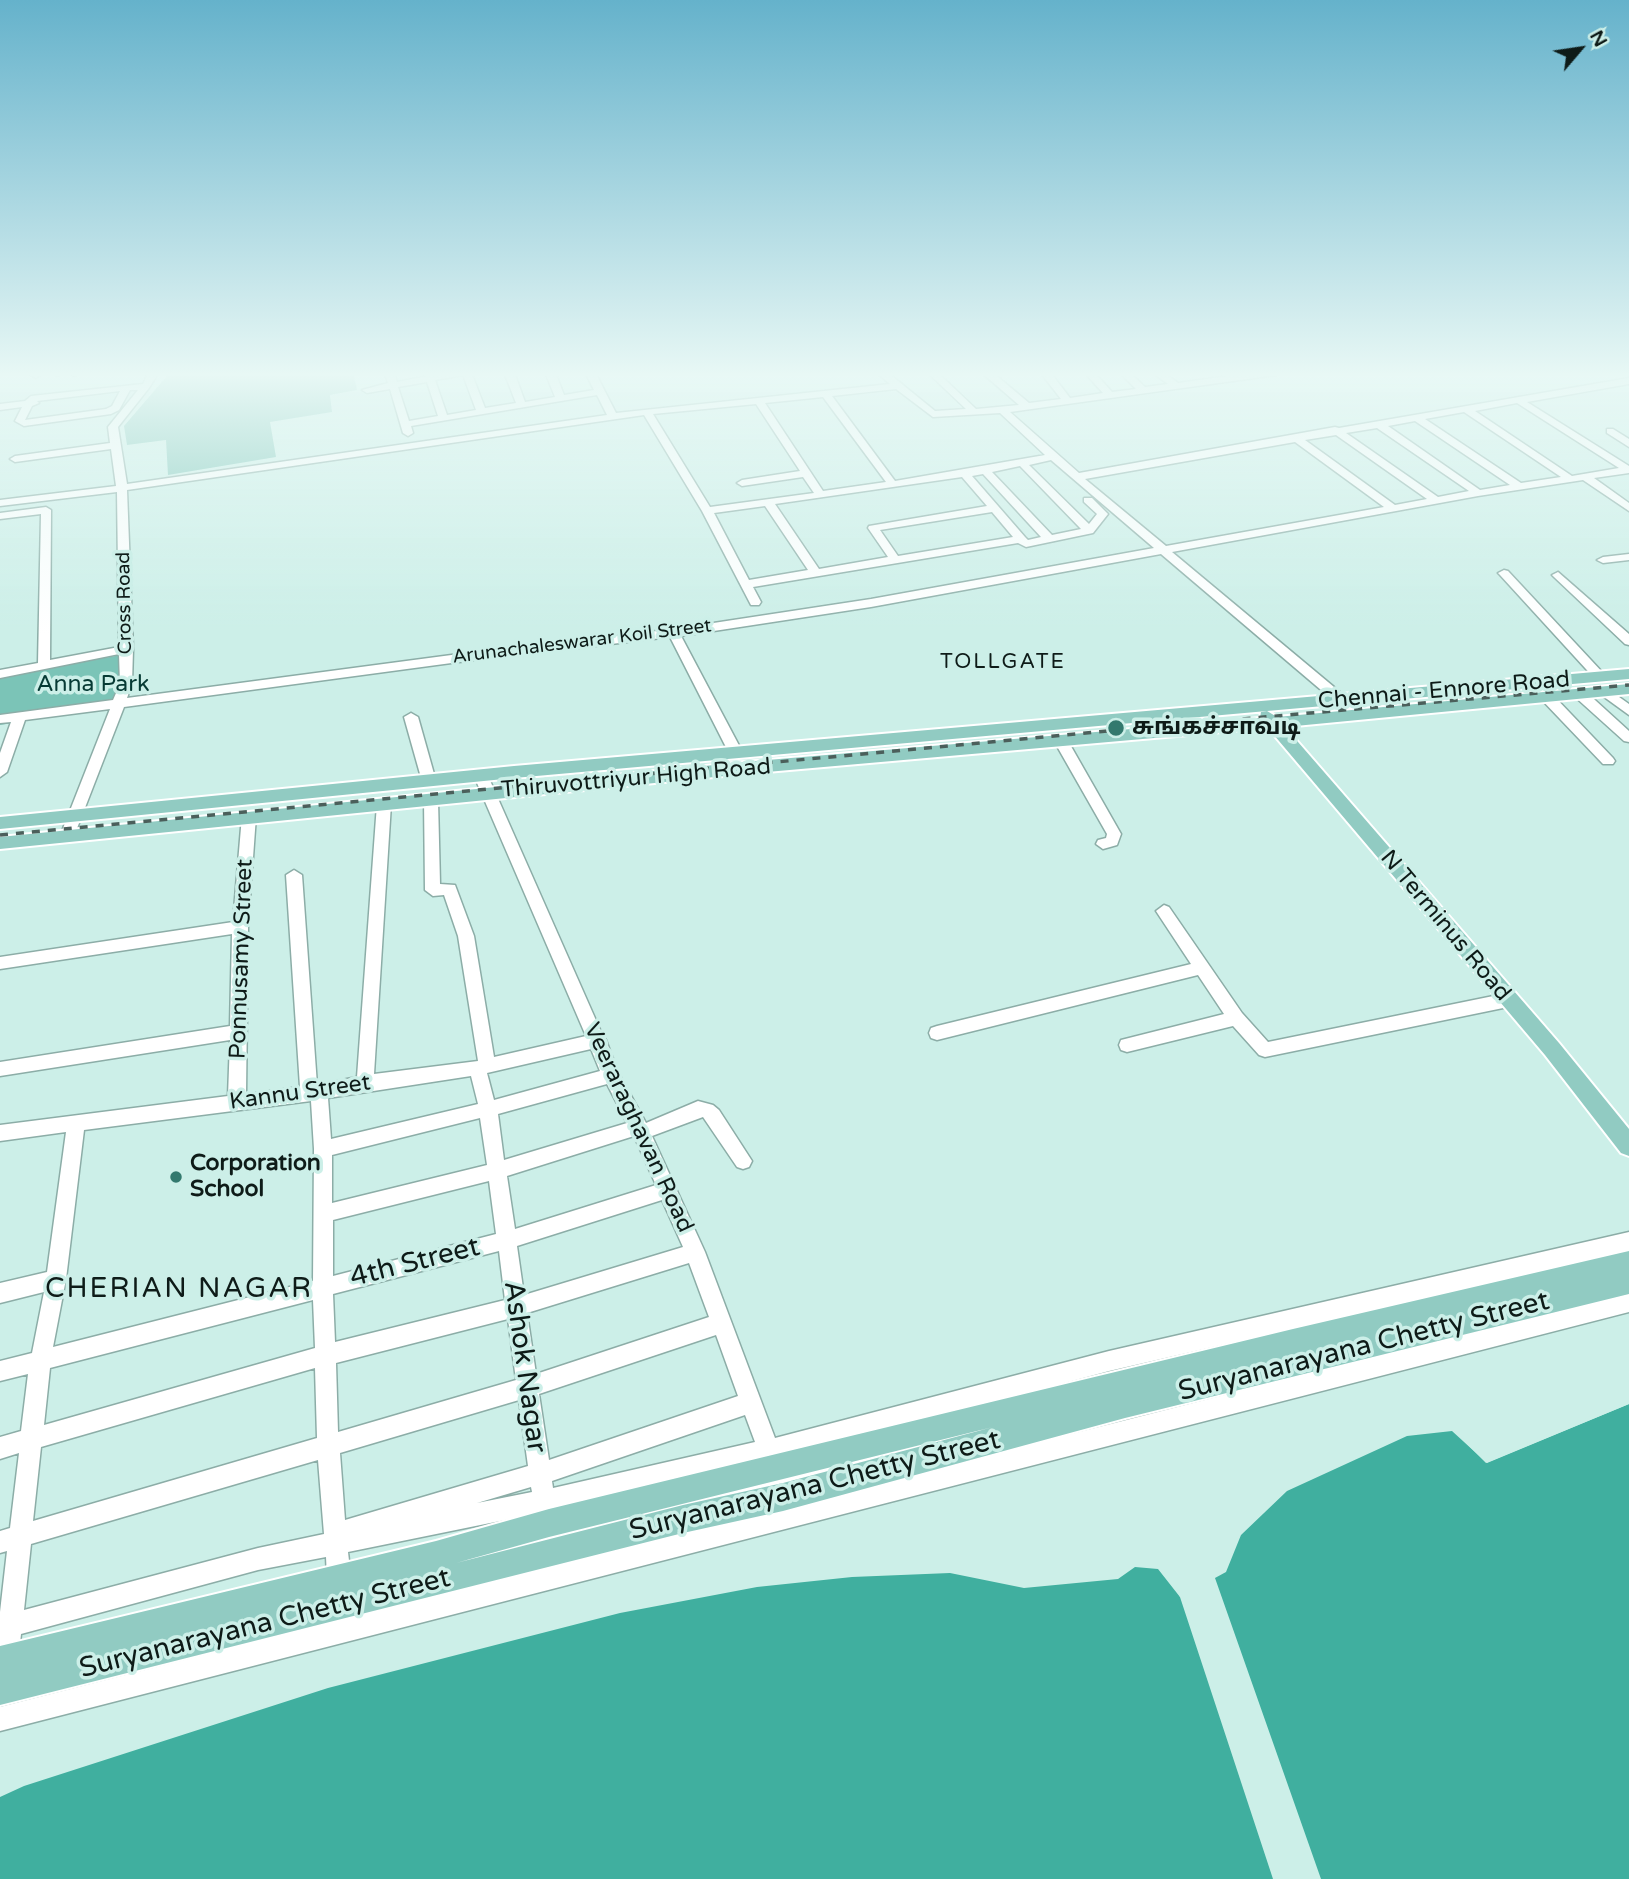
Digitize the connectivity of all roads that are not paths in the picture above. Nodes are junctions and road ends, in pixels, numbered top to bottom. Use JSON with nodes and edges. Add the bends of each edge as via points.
{"nodes":[{"id":1,"x":118,"y":460,"type":"edge"},
{"id":2,"x":312,"y":460,"type":"edge"},
{"id":3,"x":675,"y":460,"type":"edge"},
{"id":4,"x":797,"y":460,"type":"edge"},
{"id":5,"x":874,"y":460,"type":"edge"},
{"id":6,"x":1041,"y":460,"type":"joint"},
{"id":7,"x":1056,"y":460,"type":"edge"},
{"id":8,"x":1174,"y":460,"type":"edge"},
{"id":9,"x":1326,"y":460,"type":"edge"},
{"id":10,"x":1378,"y":460,"type":"edge"},
{"id":11,"x":1430,"y":460,"type":"edge"},
{"id":12,"x":1479,"y":460,"type":"edge"},
{"id":13,"x":1542,"y":460,"type":"edge"},
{"id":14,"x":1613,"y":460,"type":"edge"},
{"id":15,"x":1022,"y":463,"type":"junction"},
{"id":16,"x":985,"y":470,"type":"junction"},
{"id":17,"x":1629,"y":470,"type":"edge"},
{"id":18,"x":806,"y":473,"type":"junction"},
{"id":19,"x":965,"y":474,"type":"junction"},
{"id":20,"x":1076,"y":477,"type":"junction"},
{"id":21,"x":1585,"y":477,"type":"junction"},
{"id":22,"x":1569,"y":478,"type":"junction"},
{"id":23,"x":742,"y":483,"type":"dead end"},
{"id":24,"x":893,"y":485,"type":"junction"},
{"id":25,"x":1518,"y":486,"type":"junction"},
{"id":26,"x":122,"y":488,"type":"junction"},
{"id":27,"x":1478,"y":493,"type":"junction"},
{"id":28,"x":820,"y":494,"type":"junction"},
{"id":29,"x":1436,"y":500,"type":"junction"},
{"id":30,"x":768,"y":502,"type":"junction"},
{"id":31,"x":0,"y":503,"type":"edge"},
{"id":32,"x":995,"y":508,"type":"junction"},
{"id":33,"x":1393,"y":508,"type":"junction"},
{"id":34,"x":1629,"y":508,"type":"edge"},
{"id":35,"x":706,"y":512,"type":"junction"},
{"id":36,"x":0,"y":516,"type":"edge"},
{"id":37,"x":1089,"y":531,"type":"junction"},
{"id":38,"x":1021,"y":539,"type":"junction"},
{"id":39,"x":1049,"y":540,"type":"junction"},
{"id":40,"x":1162,"y":550,"type":"junction"},
{"id":41,"x":1629,"y":556,"type":"edge"},
{"id":42,"x":895,"y":560,"type":"junction"},
{"id":43,"x":1603,"y":560,"type":"dead end"},
{"id":44,"x":815,"y":572,"type":"junction"},
{"id":45,"x":1504,"y":573,"type":"dead end"},
{"id":46,"x":1558,"y":575,"type":"dead end"},
{"id":47,"x":747,"y":584,"type":"junction"},
{"id":48,"x":755,"y":602,"type":"dead end"},
{"id":49,"x":674,"y":633,"type":"junction"},
{"id":50,"x":1629,"y":641,"type":"edge"},
{"id":51,"x":127,"y":649,"type":"junction"},
{"id":52,"x":44,"y":666,"type":"junction"},
{"id":53,"x":0,"y":674,"type":"edge"},
{"id":54,"x":1629,"y":674,"type":"edge"},
{"id":55,"x":1602,"y":684,"type":"junction"},
{"id":56,"x":1629,"y":688,"type":"edge"},
{"id":57,"x":125,"y":690,"type":"junction"},
{"id":58,"x":1579,"y":693,"type":"junction"},
{"id":59,"x":1545,"y":695,"type":"junction"},
{"id":60,"x":141,"y":699,"type":"junction"},
{"id":61,"x":1342,"y":700,"type":"junction"},
{"id":62,"x":117,"y":702,"type":"junction"},
{"id":63,"x":1259,"y":707,"type":"junction"},
{"id":64,"x":1629,"y":711,"type":"edge"},
{"id":65,"x":20,"y":715,"type":"junction"},
{"id":66,"x":1359,"y":715,"type":"junction"},
{"id":67,"x":411,"y":717,"type":"dead end"},
{"id":68,"x":0,"y":719,"type":"edge"},
{"id":69,"x":1272,"y":722,"type":"junction"},
{"id":70,"x":1629,"y":738,"type":"edge"},
{"id":71,"x":1061,"y":741,"type":"junction"},
{"id":72,"x":736,"y":753,"type":"junction"},
{"id":73,"x":1608,"y":761,"type":"dead end"},
{"id":74,"x":0,"y":772,"type":"edge"},
{"id":75,"x":429,"y":781,"type":"junction"},
{"id":76,"x":484,"y":785,"type":"junction"},
{"id":77,"x":431,"y":800,"type":"junction"},
{"id":78,"x":384,"y":804,"type":"junction"},
{"id":79,"x":76,"y":815,"type":"junction"},
{"id":80,"x":249,"y":816,"type":"junction"},
{"id":81,"x":0,"y":823,"type":"edge"},
{"id":82,"x":67,"y":836,"type":"junction"},
{"id":83,"x":0,"y":842,"type":"edge"},
{"id":84,"x":1103,"y":844,"type":"dead end"},
{"id":85,"x":294,"y":875,"type":"dead end"},
{"id":86,"x":1164,"y":911,"type":"dead end"},
{"id":87,"x":240,"y":927,"type":"junction"},
{"id":88,"x":0,"y":963,"type":"edge"},
{"id":89,"x":1202,"y":968,"type":"junction"},
{"id":90,"x":1508,"y":1000,"type":"junction"},
{"id":91,"x":1236,"y":1018,"type":"junction"},
{"id":92,"x":238,"y":1032,"type":"junction"},
{"id":93,"x":937,"y":1032,"type":"dead end"},
{"id":94,"x":598,"y":1040,"type":"junction"},
{"id":95,"x":1127,"y":1045,"type":"dead end"},
{"id":96,"x":482,"y":1067,"type":"junction"},
{"id":97,"x":0,"y":1069,"type":"edge"},
{"id":98,"x":611,"y":1075,"type":"junction"},
{"id":99,"x":365,"y":1083,"type":"junction"},
{"id":100,"x":314,"y":1092,"type":"junction"},
{"id":101,"x":237,"y":1102,"type":"junction"},
{"id":102,"x":488,"y":1109,"type":"junction"},
{"id":103,"x":76,"y":1124,"type":"junction"},
{"id":104,"x":640,"y":1130,"type":"junction"},
{"id":105,"x":0,"y":1133,"type":"edge"},
{"id":106,"x":1629,"y":1146,"type":"edge"},
{"id":107,"x":323,"y":1149,"type":"junction"},
{"id":108,"x":743,"y":1161,"type":"dead end"},
{"id":109,"x":496,"y":1171,"type":"junction"},
{"id":110,"x":666,"y":1190,"type":"junction"},
{"id":111,"x":323,"y":1214,"type":"junction"},
{"id":112,"x":507,"y":1240,"type":"junction"},
{"id":113,"x":1629,"y":1241,"type":"edge"},
{"id":114,"x":695,"y":1252,"type":"junction"},
{"id":115,"x":1629,"y":1262,"type":"edge"},
{"id":116,"x":56,"y":1279,"type":"junction"},
{"id":117,"x":1629,"y":1282,"type":"edge"},
{"id":118,"x":323,"y":1287,"type":"junction"},
{"id":119,"x":0,"y":1293,"type":"edge"},
{"id":120,"x":1629,"y":1302,"type":"edge"},
{"id":121,"x":516,"y":1307,"type":"junction"},
{"id":122,"x":722,"y":1323,"type":"junction"},
{"id":123,"x":326,"y":1355,"type":"junction"},
{"id":124,"x":40,"y":1362,"type":"junction"},
{"id":125,"x":0,"y":1371,"type":"edge"},
{"id":126,"x":529,"y":1387,"type":"junction"},
{"id":127,"x":752,"y":1402,"type":"junction"},
{"id":128,"x":32,"y":1439,"type":"junction"},
{"id":129,"x":328,"y":1445,"type":"junction"},
{"id":130,"x":0,"y":1448,"type":"edge"},
{"id":131,"x":772,"y":1460,"type":"junction"},
{"id":132,"x":538,"y":1474,"type":"junction"},
{"id":133,"x":544,"y":1501,"type":"junction"},
{"id":134,"x":335,"y":1539,"type":"junction"},
{"id":135,"x":10,"y":1540,"type":"edge"},
{"id":136,"x":339,"y":1578,"type":"junction"},
{"id":137,"x":6,"y":1626,"type":"edge"},
{"id":138,"x":3,"y":1660,"type":"edge"},
{"id":139,"x":0,"y":1690,"type":"edge"},
{"id":140,"x":0,"y":1719,"type":"edge"}],
"edges":[{"from":1,"to":26,"type":"street","name":"Cross Road"},
{"from":2,"to":26,"type":"street"},
{"from":3,"to":35,"type":"street"},
{"from":4,"to":18,"type":"street"},
{"from":5,"to":24,"type":"street"},
{"from":6,"to":15,"type":"street"},
{"from":6,"to":37,"type":"street","via":[[1103,514]]},
{"from":7,"to":20,"type":"street"},
{"from":8,"to":20,"type":"street"},
{"from":9,"to":33,"type":"street"},
{"from":10,"to":29,"type":"street"},
{"from":11,"to":27,"type":"street"},
{"from":12,"to":25,"type":"street"},
{"from":13,"to":22,"type":"street"},
{"from":14,"to":17,"type":"street"},
{"from":15,"to":16,"type":"street"},
{"from":15,"to":37,"type":"street"},
{"from":16,"to":19,"type":"street"},
{"from":16,"to":39,"type":"street"},
{"from":17,"to":21,"type":"street","name":"Arunachaleswarar Koil Street"},
{"from":18,"to":23,"type":"street"},
{"from":18,"to":28,"type":"street"},
{"from":19,"to":24,"type":"street"},
{"from":19,"to":32,"type":"street"},
{"from":20,"to":40,"type":"street"},
{"from":21,"to":22,"type":"street","name":"Arunachaleswarar Koil Street"},
{"from":21,"to":34,"type":"street"},
{"from":22,"to":25,"type":"street","name":"Arunachaleswarar Koil Street"},
{"from":24,"to":28,"type":"street"},
{"from":25,"to":27,"type":"street","name":"Arunachaleswarar Koil Street"},
{"from":26,"to":31,"type":"street"},
{"from":26,"to":51,"type":"street","name":"Cross Road"},
{"from":27,"to":29,"type":"street","name":"Arunachaleswarar Koil Street"},
{"from":28,"to":30,"type":"street"},
{"from":29,"to":33,"type":"street","name":"Arunachaleswarar Koil Street"},
{"from":30,"to":35,"type":"street"},
{"from":30,"to":44,"type":"street"},
{"from":32,"to":38,"type":"street"},
{"from":32,"to":42,"type":"street","via":[[873,528]]},
{"from":33,"to":40,"type":"street","name":"Arunachaleswarar Koil Street"},
{"from":35,"to":47,"type":"street"},
{"from":36,"to":52,"type":"street","via":[[46,510]]},
{"from":37,"to":39,"type":"street"},
{"from":38,"to":39,"type":"street","via":[[1026,544]]},
{"from":38,"to":42,"type":"street"},
{"from":40,"to":49,"type":"street","name":"Arunachaleswarar Koil Street"},
{"from":40,"to":61,"type":"street"},
{"from":41,"to":43,"type":"street"},
{"from":42,"to":44,"type":"street"},
{"from":44,"to":47,"type":"street"},
{"from":45,"to":55,"type":"street"},
{"from":46,"to":50,"type":"street"},
{"from":47,"to":48,"type":"street"},
{"from":49,"to":60,"type":"street","name":"Arunachaleswarar Koil Street"},
{"from":49,"to":72,"type":"street"},
{"from":51,"to":52,"type":"street"},
{"from":51,"to":57,"type":"street","name":"Cross Road"},
{"from":52,"to":53,"type":"street"},
{"from":54,"to":55,"type":"main road","name":"Chennai - Ennore Road"},
{"from":55,"to":56,"type":"main road","name":"Chennai - Ennore Road"},
{"from":55,"to":58,"type":"main road","name":"Chennai - Ennore Road"},
{"from":55,"to":61,"type":"main road","name":"Chennai - Ennore Road"},
{"from":55,"to":64,"type":"street"},
{"from":57,"to":60,"type":"street"},
{"from":57,"to":62,"type":"street"},
{"from":58,"to":59,"type":"main road","name":"Chennai - Ennore Road"},
{"from":58,"to":70,"type":"street"},
{"from":59,"to":66,"type":"main road","name":"Chennai - Ennore Road"},
{"from":59,"to":73,"type":"street"},
{"from":60,"to":62,"type":"street","name":"Arunachaleswarar Koil Street"},
{"from":61,"to":63,"type":"main road","name":"Chennai - Ennore Road"},
{"from":61,"to":66,"type":"street"},
{"from":62,"to":65,"type":"street","name":"Arunachaleswarar Koil Street"},
{"from":62,"to":79,"type":"street"},
{"from":63,"to":69,"type":"main road","name":"N Terminus Road"},
{"from":63,"to":72,"type":"main road","name":"Thiruvottriyur High Road"},
{"from":65,"to":68,"type":"street","name":"Arunachaleswarar Koil Street"},
{"from":65,"to":74,"type":"street"},
{"from":66,"to":69,"type":"main road","name":"Chennai - Ennore Road"},
{"from":67,"to":75,"type":"street"},
{"from":69,"to":71,"type":"main road","name":"Thiruvottriyur High Road"},
{"from":69,"to":90,"type":"main road","name":"N Terminus Road"},
{"from":71,"to":76,"type":"main road","name":"Thiruvottriyur High Road"},
{"from":71,"to":84,"type":"street","via":[[1114,834],[1112,841]]},
{"from":72,"to":76,"type":"main road","name":"Thiruvottriyur High Road"},
{"from":75,"to":76,"type":"main road","name":"Thiruvottriyur High Road"},
{"from":75,"to":79,"type":"main road","name":"Thiruvottriyur High Road"},
{"from":76,"to":77,"type":"main road","name":"Thiruvottriyur High Road"},
{"from":76,"to":94,"type":"street","name":"Veeraraghavan Road"},
{"from":77,"to":78,"type":"main road","name":"Thiruvottriyur High Road"},
{"from":77,"to":96,"type":"street","via":[[433,890],[450,889],[466,936]]},
{"from":78,"to":80,"type":"main road","name":"Thiruvottriyur High Road"},
{"from":78,"to":99,"type":"street"},
{"from":79,"to":81,"type":"main road","name":"Thiruvottriyur High Road"},
{"from":79,"to":82,"type":"street"},
{"from":80,"to":82,"type":"main road","name":"Thiruvottriyur High Road"},
{"from":80,"to":87,"type":"street","name":"Ponnusamy Street"},
{"from":82,"to":83,"type":"main road","name":"Thiruvottriyur High Road"},
{"from":85,"to":100,"type":"street"},
{"from":86,"to":89,"type":"street"},
{"from":87,"to":88,"type":"street"},
{"from":87,"to":92,"type":"street","name":"Ponnusamy Street"},
{"from":89,"to":91,"type":"street"},
{"from":89,"to":93,"type":"street"},
{"from":90,"to":91,"type":"street","via":[[1265,1050]]},
{"from":90,"to":106,"type":"main road","name":"N Terminus Road"},
{"from":91,"to":95,"type":"street"},
{"from":92,"to":97,"type":"street"},
{"from":92,"to":101,"type":"street","name":"Ponnusamy Street"},
{"from":94,"to":96,"type":"street","name":"Kannu Street"},
{"from":94,"to":98,"type":"street","name":"Veeraraghavan Road"},
{"from":96,"to":99,"type":"street","name":"Kannu Street"},
{"from":96,"to":102,"type":"street","name":"Ashok Nagar"},
{"from":98,"to":102,"type":"street"},
{"from":98,"to":104,"type":"street","name":"Veeraraghavan Road"},
{"from":99,"to":100,"type":"street","name":"Kannu Street"},
{"from":100,"to":101,"type":"street","name":"Kannu Street"},
{"from":100,"to":107,"type":"street"},
{"from":101,"to":103,"type":"street","name":"Kannu Street"},
{"from":102,"to":107,"type":"street"},
{"from":102,"to":109,"type":"street","name":"Ashok Nagar"},
{"from":103,"to":105,"type":"street","name":"Kannu Street"},
{"from":103,"to":116,"type":"street"},
{"from":104,"to":108,"type":"street","via":[[707,1110]]},
{"from":104,"to":109,"type":"street"},
{"from":104,"to":110,"type":"street","name":"Veeraraghavan Road"},
{"from":107,"to":111,"type":"street"},
{"from":109,"to":111,"type":"street"},
{"from":109,"to":112,"type":"street","name":"Ashok Nagar"},
{"from":110,"to":112,"type":"street","name":"4th Street"},
{"from":110,"to":114,"type":"street","name":"Veeraraghavan Road"},
{"from":111,"to":118,"type":"street"},
{"from":112,"to":118,"type":"street","name":"4th Street"},
{"from":112,"to":121,"type":"street","name":"Ashok Nagar"},
{"from":113,"to":131,"type":"street","via":[[1109,1361]]},
{"from":114,"to":121,"type":"street"},
{"from":114,"to":122,"type":"street","name":"Veeraraghavan Road"},
{"from":115,"to":131,"type":"main road","name":"Suryanarayana Chetty Street"},
{"from":116,"to":119,"type":"street"},
{"from":116,"to":124,"type":"street"},
{"from":117,"to":139,"type":"main road","name":"Suryanarayana Chetty Street"},
{"from":118,"to":123,"type":"street"},
{"from":118,"to":124,"type":"street","name":"4th Street"},
{"from":120,"to":140,"type":"street"},
{"from":121,"to":123,"type":"street"},
{"from":121,"to":126,"type":"street","name":"Ashok Nagar"},
{"from":122,"to":126,"type":"street"},
{"from":122,"to":127,"type":"street","name":"Veeraraghavan Road"},
{"from":123,"to":128,"type":"street"},
{"from":123,"to":129,"type":"street"},
{"from":124,"to":125,"type":"street","name":"4th Street"},
{"from":124,"to":128,"type":"street"},
{"from":126,"to":129,"type":"street"},
{"from":126,"to":132,"type":"street","name":"Ashok Nagar"},
{"from":127,"to":131,"type":"street","name":"Veeraraghavan Road"},
{"from":127,"to":132,"type":"street"},
{"from":128,"to":130,"type":"street"},
{"from":128,"to":135,"type":"street"},
{"from":129,"to":134,"type":"street"},
{"from":129,"to":135,"type":"street"},
{"from":131,"to":133,"type":"street"},
{"from":131,"to":136,"type":"main road","name":"Suryanarayana Chetty Street","via":[[436,1556]]},
{"from":132,"to":133,"type":"street","name":"Ashok Nagar"},
{"from":132,"to":134,"type":"street"},
{"from":133,"to":134,"type":"street"},
{"from":134,"to":136,"type":"street"},
{"from":134,"to":137,"type":"street"},
{"from":135,"to":137,"type":"street"},
{"from":136,"to":138,"type":"main road","name":"Suryanarayana Chetty Street"},
{"from":137,"to":138,"type":"street"},
{"from":138,"to":139,"type":"street"}]}
